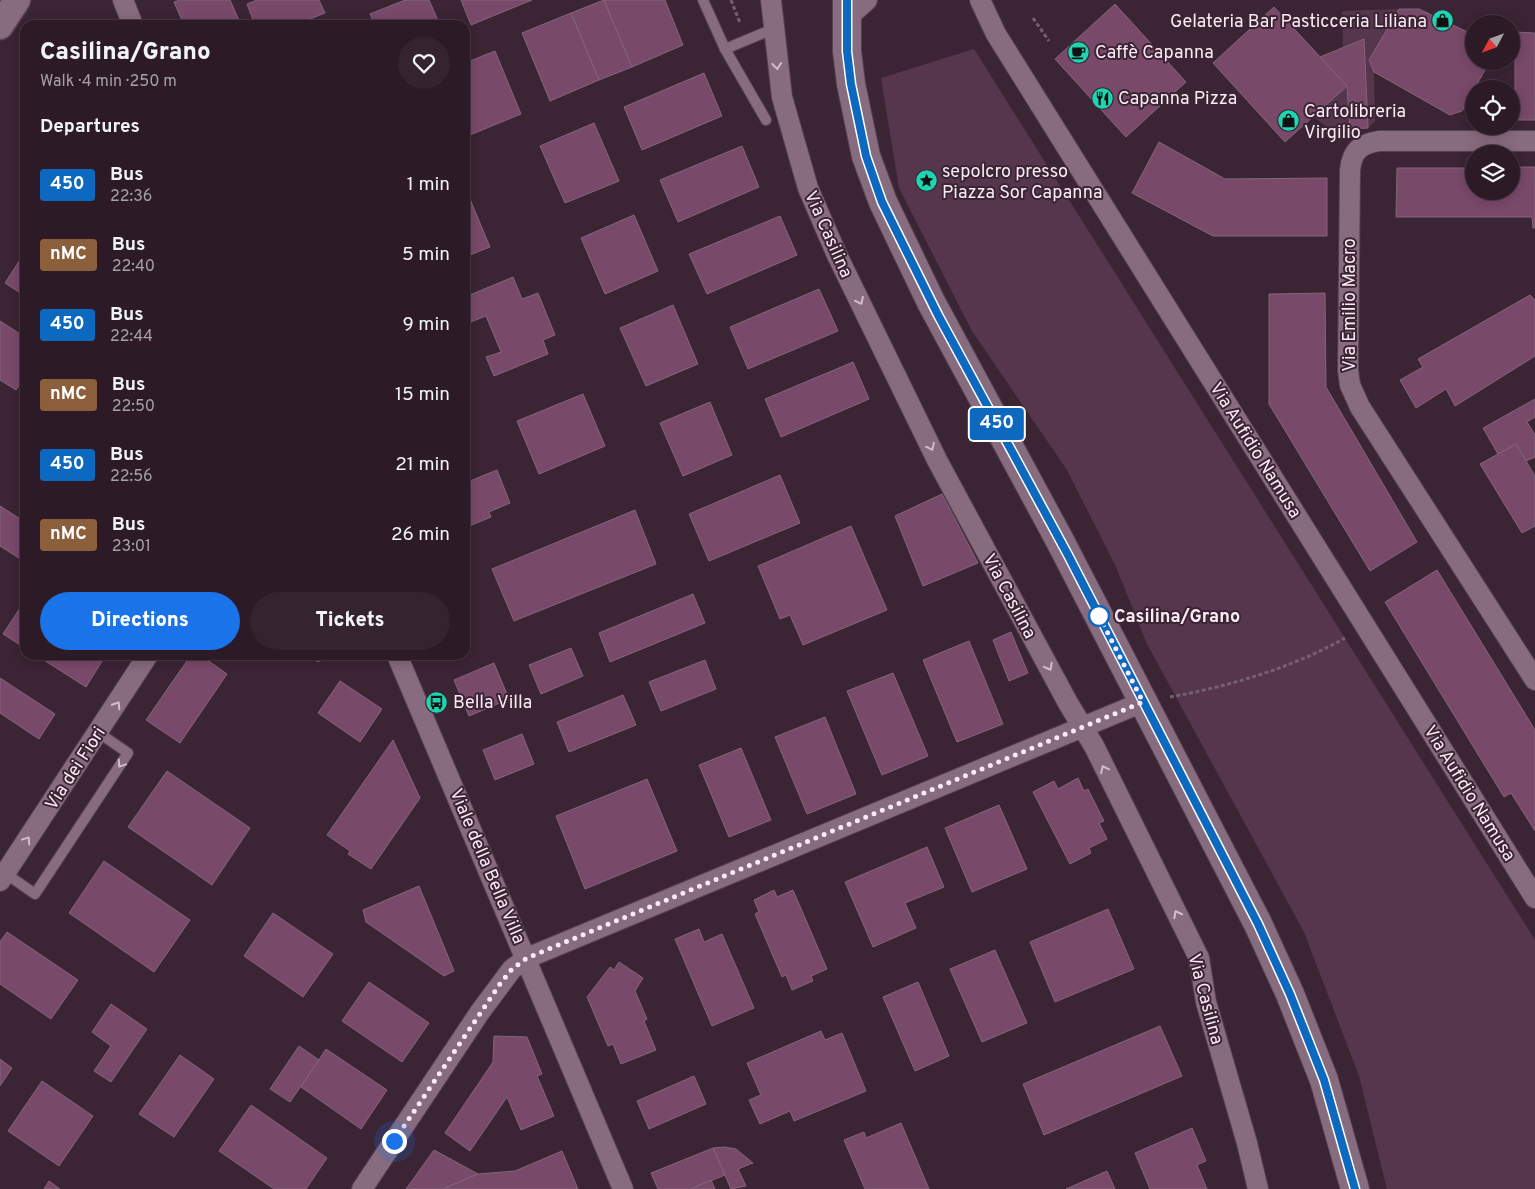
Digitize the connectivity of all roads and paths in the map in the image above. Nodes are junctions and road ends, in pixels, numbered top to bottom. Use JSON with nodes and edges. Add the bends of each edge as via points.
{"nodes":[{"id":1,"x":17,"y":0,"type":"edge"},
{"id":2,"x":122,"y":0,"type":"edge"},
{"id":3,"x":703,"y":0,"type":"edge"},
{"id":4,"x":731,"y":0,"type":"edge"},
{"id":5,"x":771,"y":0,"type":"edge"},
{"id":6,"x":867,"y":0,"type":"edge"},
{"id":7,"x":980,"y":0,"type":"edge"},
{"id":8,"x":847,"y":9,"type":"edge"},
{"id":9,"x":1034,"y":18,"type":"dead end"},
{"id":10,"x":131,"y":20,"type":"edge"},
{"id":11,"x":739,"y":21,"type":"dead end"},
{"id":12,"x":0,"y":26,"type":"edge"},
{"id":13,"x":773,"y":29,"type":"junction"},
{"id":14,"x":1049,"y":41,"type":"dead end"},
{"id":15,"x":725,"y":49,"type":"junction"},
{"id":16,"x":766,"y":120,"type":"dead end"},
{"id":17,"x":1535,"y":141,"type":"edge"},
{"id":18,"x":1365,"y":626,"type":"junction"},
{"id":19,"x":145,"y":660,"type":"edge"},
{"id":20,"x":399,"y":660,"type":"edge"},
{"id":21,"x":1535,"y":680,"type":"edge"},
{"id":22,"x":1143,"y":702,"type":"junction"},
{"id":23,"x":1082,"y":726,"type":"junction"},
{"id":24,"x":99,"y":733,"type":"junction"},
{"id":25,"x":2,"y":877,"type":"edge"},
{"id":26,"x":1535,"y":898,"type":"edge"},
{"id":27,"x":527,"y":958,"type":"junction"},
{"id":28,"x":362,"y":1189,"type":"edge"},
{"id":29,"x":623,"y":1189,"type":"edge"},
{"id":30,"x":1258,"y":1189,"type":"edge"},
{"id":31,"x":1355,"y":1189,"type":"edge"}],
"edges":[{"from":1,"to":12,"type":"street"},
{"from":2,"to":10,"type":"street"},
{"from":3,"to":15,"type":"lane"},
{"from":4,"to":11,"type":"path"},
{"from":5,"to":13,"type":"street","name":"Via Casilina"},
{"from":6,"to":8,"type":"street"},
{"from":7,"to":18,"type":"street","name":"Via Aufidio Namusa","via":[[996,34]]},
{"from":8,"to":22,"type":"main road","via":[[847,51],[854,104],[866,156],[882,202],[938,315]]},
{"from":9,"to":14,"type":"path"},
{"from":13,"to":15,"type":"lane"},
{"from":13,"to":23,"type":"street","name":"Via Casilina","one_way":true,"via":[[785,111],[808,188],[837,255],[937,460]]},
{"from":15,"to":16,"type":"lane"},
{"from":17,"to":21,"type":"street","name":"Via Emilio Macro","via":[[1378,141],[1363,145],[1352,155],[1348,370],[1350,385],[1360,407]]},
{"from":18,"to":22,"type":"path","via":[[1320,652],[1220,688]]},
{"from":18,"to":26,"type":"street","name":"Via Aufidio Namusa"},
{"from":24,"to":19,"type":"street","name":"Via dei Fiori","one_way":true},
{"from":20,"to":27,"type":"street","name":"Viale della Bella Villa"},
{"from":22,"to":23,"type":"street"},
{"from":22,"to":31,"type":"main road","via":[[1258,924],[1290,994],[1324,1080]]},
{"from":23,"to":27,"type":"street"},
{"from":30,"to":23,"type":"street","name":"Via Casilina","one_way":true,"via":[[1206,1002],[1199,958]]},
{"from":25,"to":24,"type":"street","name":"Via dei Fiori","one_way":true},
{"from":24,"to":25,"type":"lane","one_way":true,"via":[[128,753],[60,856],[34,894]]},
{"from":27,"to":28,"type":"street","via":[[512,969],[480,1012]]},
{"from":27,"to":29,"type":"street","name":"Viale della Bella Villa"}]}
